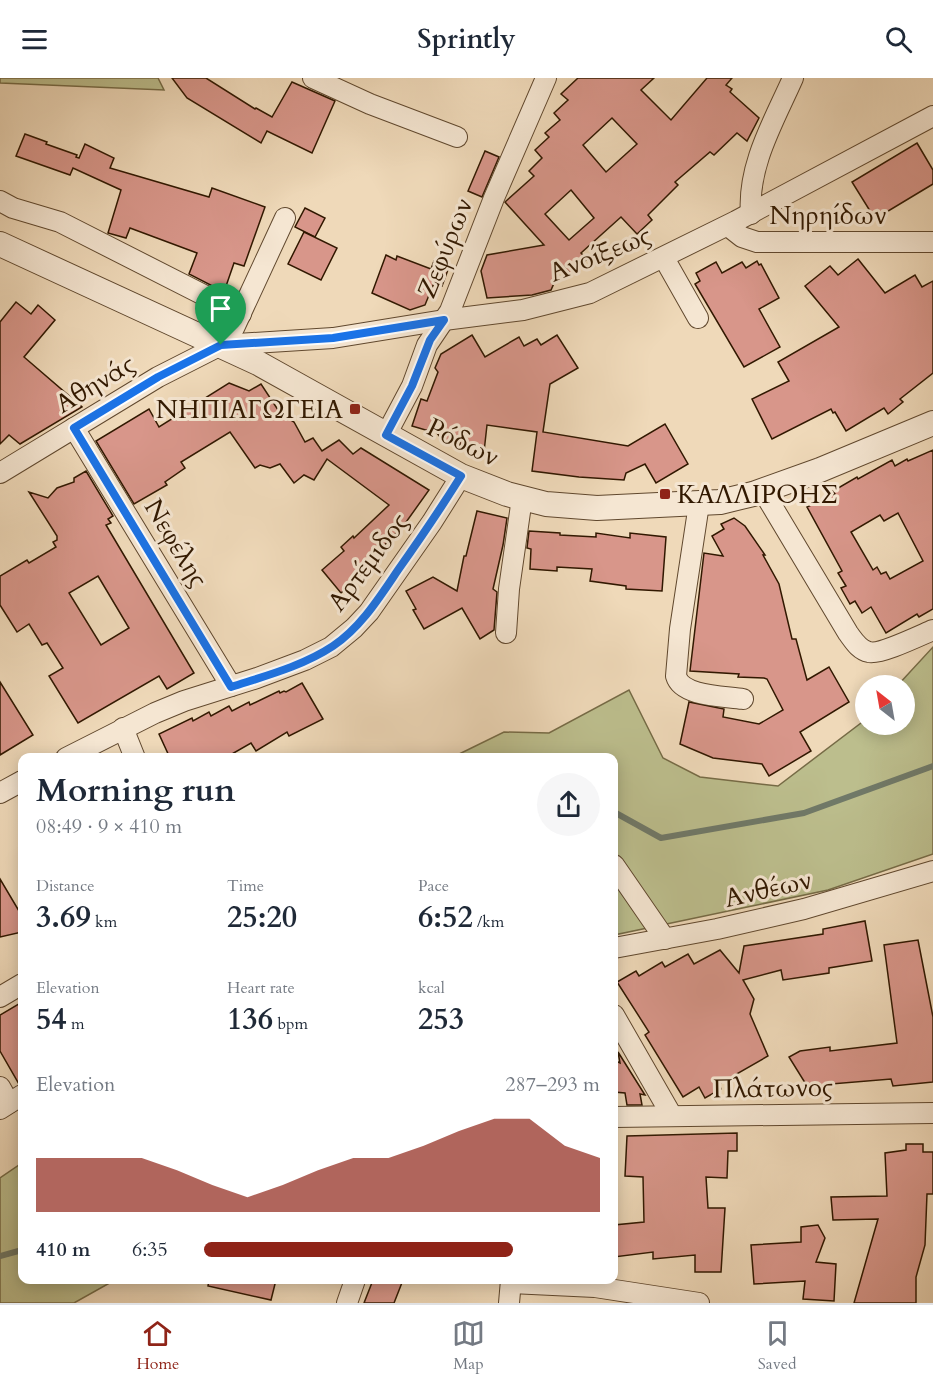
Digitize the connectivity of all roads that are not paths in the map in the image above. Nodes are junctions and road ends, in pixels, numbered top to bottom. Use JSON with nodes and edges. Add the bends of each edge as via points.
{"nodes":[{"id":1,"x":313,"y":78,"type":"edge"},
{"id":2,"x":546,"y":78,"type":"edge"},
{"id":3,"x":793,"y":78,"type":"edge"},
{"id":4,"x":933,"y":116,"type":"edge"},
{"id":5,"x":457,"y":137,"type":"dead end"},
{"id":6,"x":0,"y":201,"type":"edge"},
{"id":7,"x":751,"y":214,"type":"junction"},
{"id":8,"x":285,"y":218,"type":"dead end"},
{"id":9,"x":728,"y":226,"type":"junction"},
{"id":10,"x":933,"y":242,"type":"edge"},
{"id":11,"x":0,"y":244,"type":"edge"},
{"id":12,"x":664,"y":258,"type":"junction"},
{"id":13,"x":241,"y":314,"type":"junction"},
{"id":14,"x":698,"y":318,"type":"dead end"},
{"id":15,"x":444,"y":320,"type":"junction"},
{"id":16,"x":221,"y":345,"type":"junction"},
{"id":17,"x":933,"y":423,"type":"edge"},
{"id":18,"x":74,"y":428,"type":"junction"},
{"id":19,"x":386,"y":435,"type":"junction"},
{"id":20,"x":0,"y":473,"type":"edge"},
{"id":21,"x":461,"y":476,"type":"junction"},
{"id":22,"x":763,"y":490,"type":"junction"},
{"id":23,"x":522,"y":498,"type":"junction"},
{"id":24,"x":699,"y":504,"type":"junction"},
{"id":25,"x":933,"y":630,"type":"edge"},
{"id":26,"x":506,"y":633,"type":"dead end"},
{"id":27,"x":231,"y":687,"type":"junction"},
{"id":28,"x":743,"y":699,"type":"dead end"},
{"id":29,"x":123,"y":728,"type":"junction"},
{"id":30,"x":76,"y":753,"type":"edge"},
{"id":31,"x":133,"y":753,"type":"edge"},
{"id":32,"x":18,"y":783,"type":"edge"},
{"id":33,"x":0,"y":793,"type":"edge"},
{"id":34,"x":618,"y":871,"type":"edge"},
{"id":35,"x":933,"y":871,"type":"edge"},
{"id":36,"x":665,"y":939,"type":"junction"},
{"id":37,"x":618,"y":947,"type":"edge"},
{"id":38,"x":18,"y":986,"type":"edge"},
{"id":39,"x":0,"y":997,"type":"edge"},
{"id":40,"x":618,"y":1022,"type":"edge"},
{"id":41,"x":933,"y":1113,"type":"edge"},
{"id":42,"x":672,"y":1116,"type":"junction"},
{"id":43,"x":618,"y":1117,"type":"edge"},
{"id":44,"x":354,"y":1284,"type":"edge"},
{"id":45,"x":511,"y":1284,"type":"edge"},
{"id":46,"x":553,"y":1284,"type":"edge"},
{"id":47,"x":347,"y":1303,"type":"edge"},
{"id":48,"x":509,"y":1303,"type":"edge"},
{"id":49,"x":699,"y":1303,"type":"edge"}],
"edges":[{"from":1,"to":5,"type":"street"},
{"from":2,"to":15,"type":"street","name":"Ζεφύρων"},
{"from":3,"to":7,"type":"street","via":[[754,172]]},
{"from":4,"to":7,"type":"street","name":"Ανοίξεως"},
{"from":6,"to":13,"type":"street","via":[[60,222]]},
{"from":7,"to":9,"type":"street","name":"Ανοίξεως"},
{"from":8,"to":13,"type":"street"},
{"from":9,"to":10,"type":"street","name":"Νηρηίδων","via":[[742,237],[758,242]]},
{"from":9,"to":12,"type":"street","name":"Ανοίξεως"},
{"from":11,"to":16,"type":"street","name":"Ρόδων"},
{"from":12,"to":14,"type":"street"},
{"from":12,"to":15,"type":"street","name":"Ανοίξεως","via":[[590,293],[523,310]]},
{"from":13,"to":16,"type":"street"},
{"from":15,"to":16,"type":"street","name":"Ανοίξεως","via":[[333,338]]},
{"from":15,"to":19,"type":"street","name":"Ζεφύρων","via":[[430,340]]},
{"from":16,"to":18,"type":"street","name":"Αθηνάς","via":[[158,377]]},
{"from":16,"to":19,"type":"street","name":"Ρόδων"},
{"from":17,"to":22,"type":"street","name":"Ρόδων"},
{"from":18,"to":20,"type":"street","name":"Αθηνάς"},
{"from":18,"to":27,"type":"street","name":"Νεφέλης"},
{"from":19,"to":21,"type":"street","name":"Ρόδων"},
{"from":21,"to":23,"type":"street","name":"Ρόδων"},
{"from":21,"to":27,"type":"street","name":"Αρτέμιδος","via":[[369,612],[354,628],[314,656]]},
{"from":22,"to":24,"type":"street","name":"Ρόδων"},
{"from":22,"to":25,"type":"street","via":[[861,649],[880,651]]},
{"from":23,"to":24,"type":"street","name":"Ρόδων","via":[[578,507]]},
{"from":23,"to":26,"type":"street","via":[[508,589]]},
{"from":24,"to":28,"type":"street","via":[[677,647],[676,680],[687,690]]},
{"from":27,"to":29,"type":"street","name":"Αρτέμιδος","via":[[184,701]]},
{"from":29,"to":30,"type":"street","name":"Αρτέμιδος"},
{"from":29,"to":31,"type":"street"},
{"from":32,"to":33,"type":"street"},
{"from":34,"to":36,"type":"street"},
{"from":35,"to":36,"type":"street","name":"Ανθέων","via":[[804,909]]},
{"from":36,"to":37,"type":"street","name":"Ανθέων"},
{"from":38,"to":39,"type":"street"},
{"from":40,"to":42,"type":"street"},
{"from":41,"to":42,"type":"street","name":"Πλάτωνος"},
{"from":42,"to":43,"type":"street","name":"Πλάτωνος"},
{"from":44,"to":47,"type":"street"},
{"from":45,"to":48,"type":"street"},
{"from":46,"to":49,"type":"street"}]}
